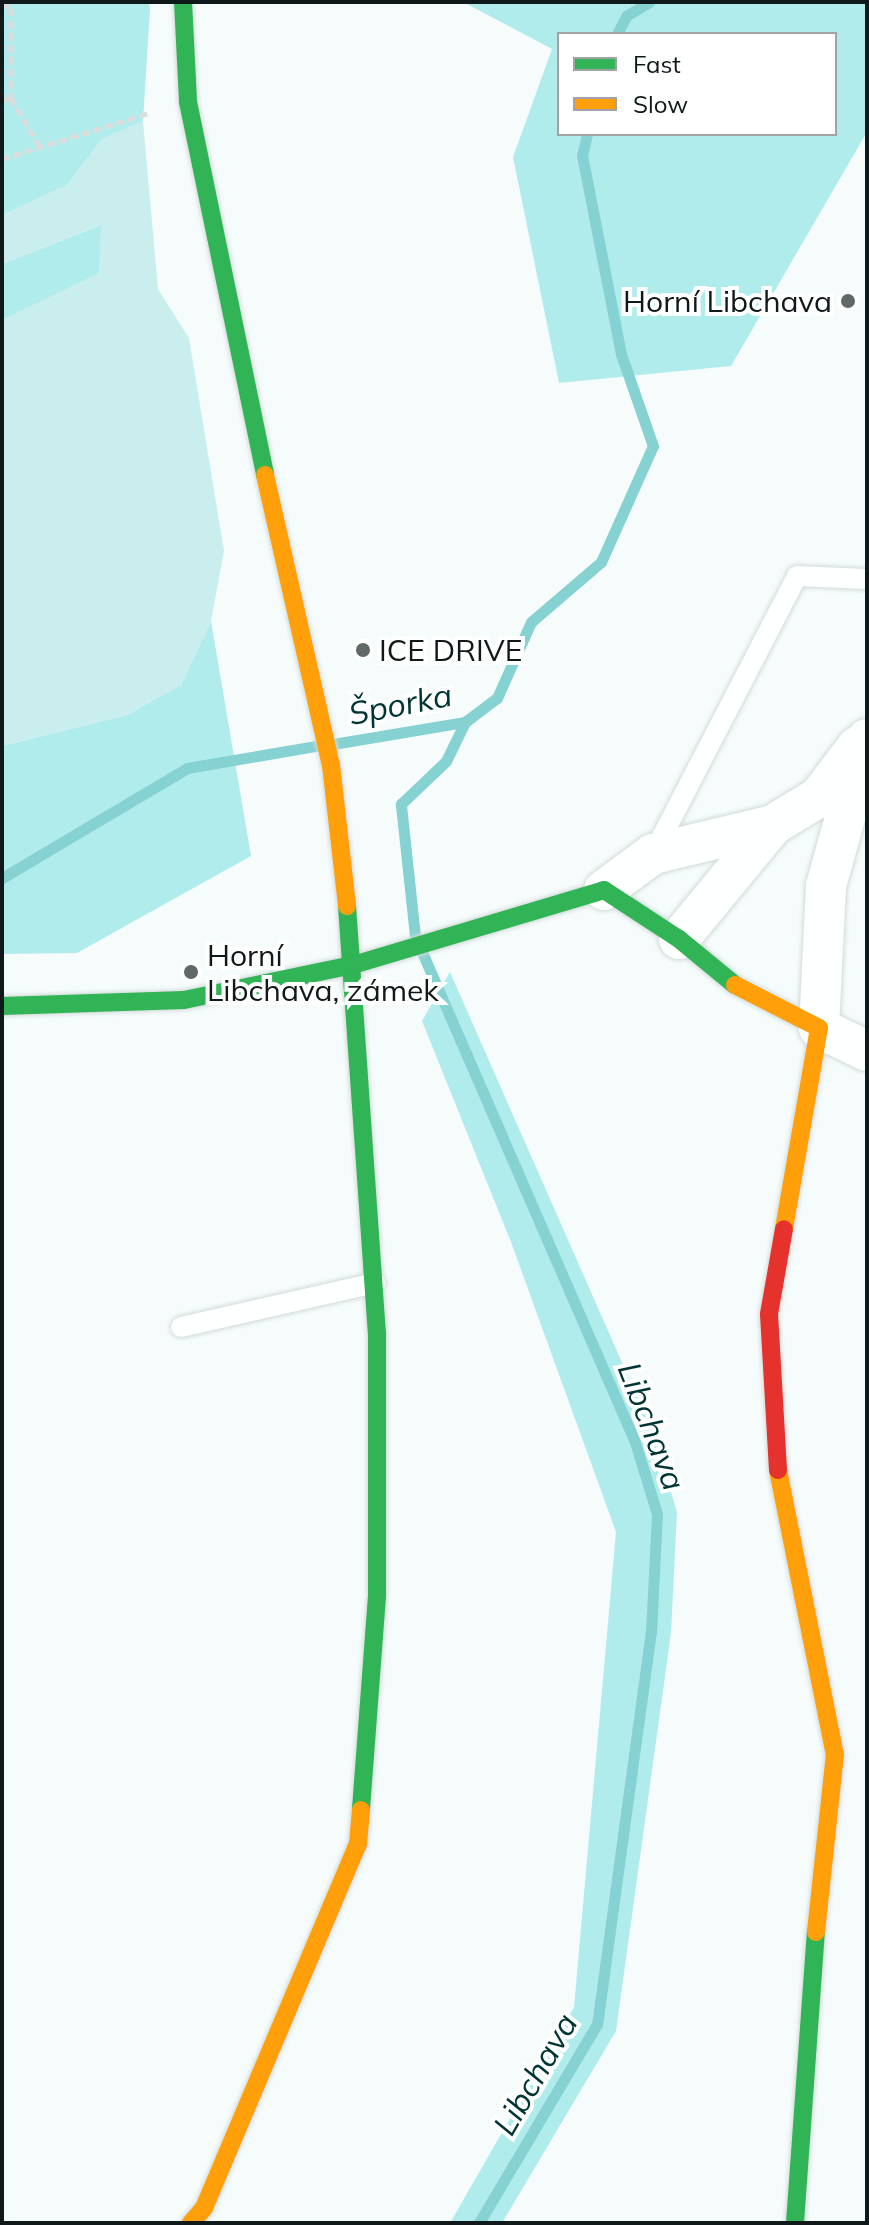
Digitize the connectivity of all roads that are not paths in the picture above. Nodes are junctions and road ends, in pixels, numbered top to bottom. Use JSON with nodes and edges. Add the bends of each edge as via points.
{"nodes":[{"id":1,"x":183,"y":2,"type":"edge"},
{"id":2,"x":867,"y":579,"type":"edge"},
{"id":3,"x":867,"y":736,"type":"edge"},
{"id":4,"x":773,"y":825,"type":"junction"},
{"id":5,"x":653,"y":854,"type":"junction"},
{"id":6,"x":604,"y":890,"type":"junction"},
{"id":7,"x":679,"y":939,"type":"junction"},
{"id":8,"x":353,"y":965,"type":"junction"},
{"id":9,"x":2,"y":1006,"type":"edge"},
{"id":10,"x":819,"y":1028,"type":"junction"},
{"id":11,"x":867,"y":1051,"type":"edge"},
{"id":12,"x":375,"y":1283,"type":"junction"},
{"id":13,"x":181,"y":1327,"type":"dead end"},
{"id":14,"x":191,"y":2223,"type":"edge"},
{"id":15,"x":795,"y":2223,"type":"edge"}],
"edges":[{"from":1,"to":8,"type":"street","via":[[188,102],[226,300],[331,765]]},
{"from":2,"to":5,"type":"lane","via":[[797,576]]},
{"from":3,"to":4,"type":"street","via":[[819,797]]},
{"from":3,"to":10,"type":"street","via":[[826,886]]},
{"from":4,"to":5,"type":"street"},
{"from":4,"to":7,"type":"street"},
{"from":5,"to":6,"type":"street"},
{"from":6,"to":7,"type":"street"},
{"from":6,"to":8,"type":"street"},
{"from":7,"to":10,"type":"street","via":[[748,995]]},
{"from":8,"to":9,"type":"street","via":[[184,1000]]},
{"from":8,"to":12,"type":"street"},
{"from":10,"to":11,"type":"street"},
{"from":10,"to":15,"type":"street","via":[[769,1314],[773,1443],[835,1754],[806,2028]]},
{"from":12,"to":13,"type":"lane"},
{"from":12,"to":14,"type":"street","via":[[377,1596],[358,1844],[204,2208]]}]}
